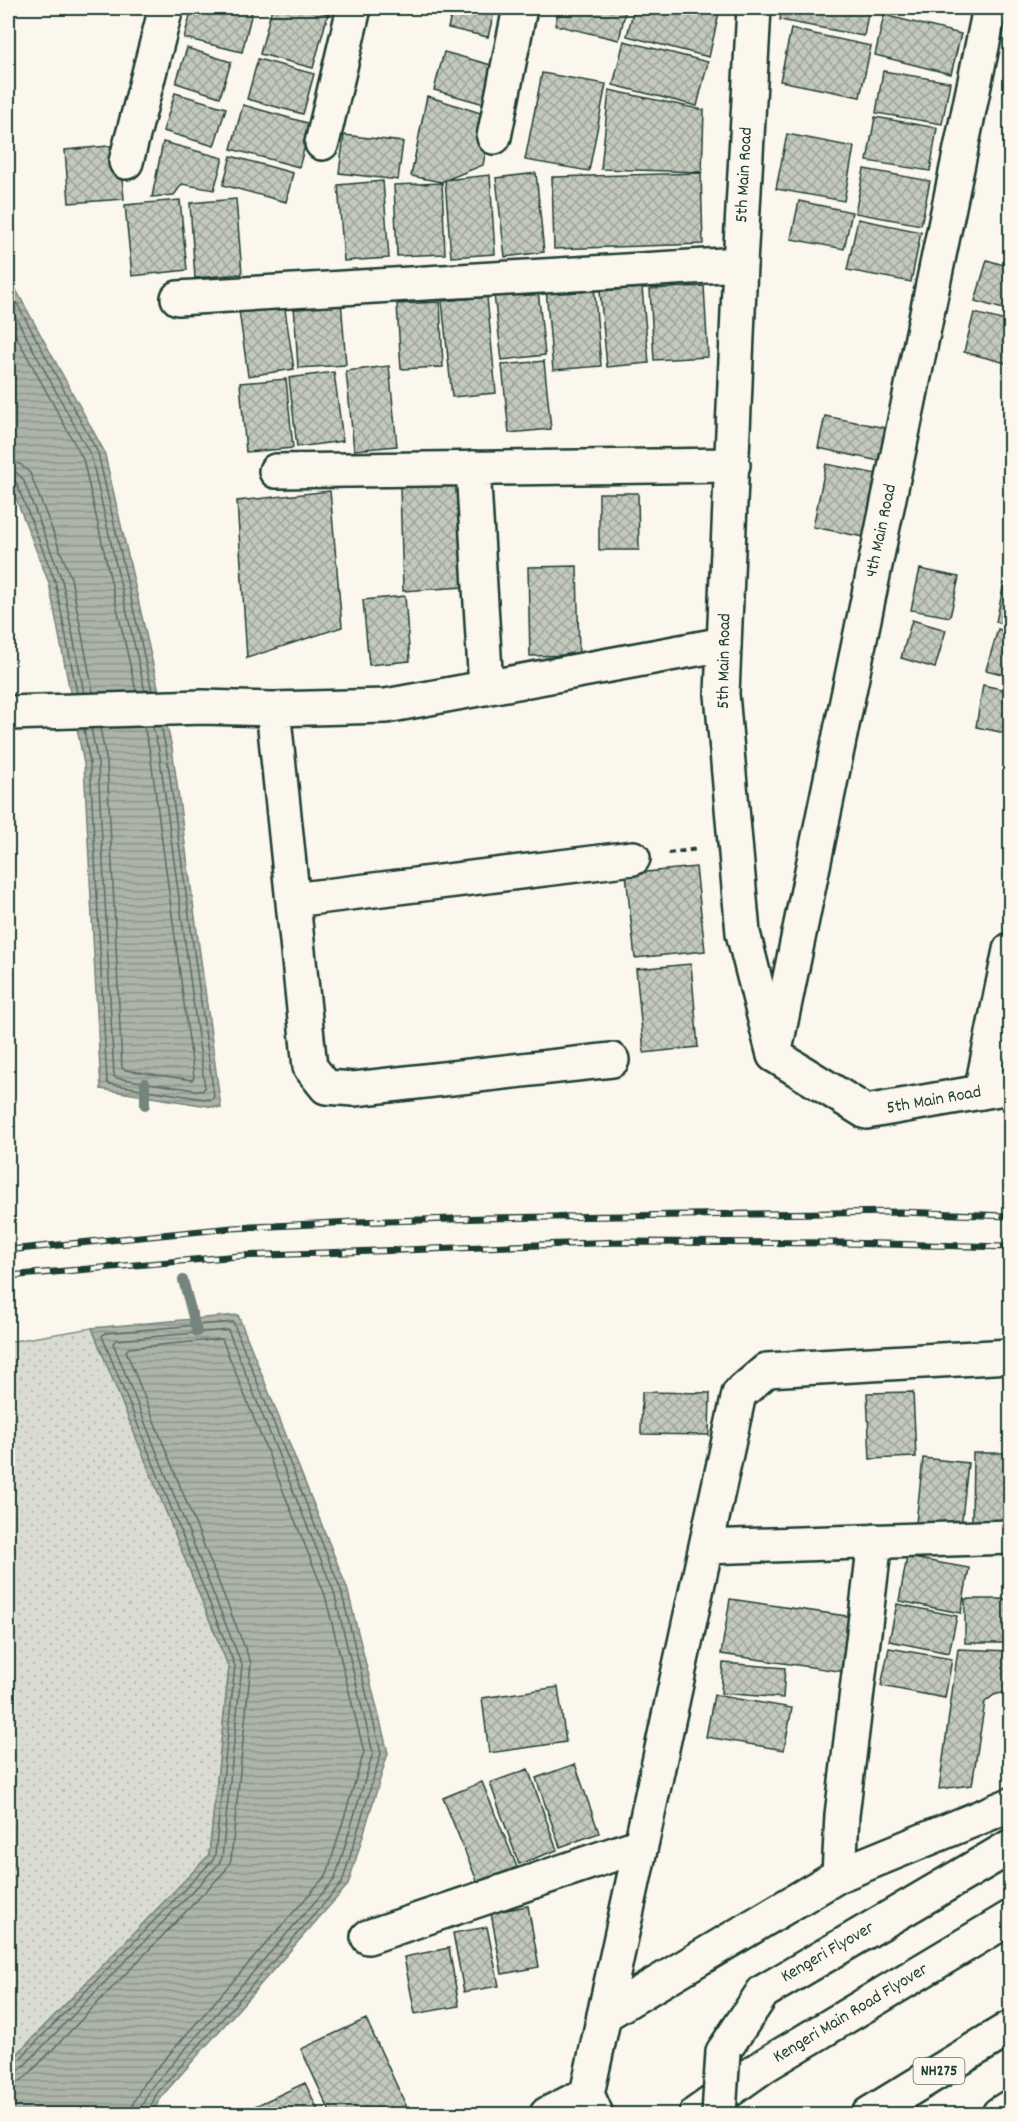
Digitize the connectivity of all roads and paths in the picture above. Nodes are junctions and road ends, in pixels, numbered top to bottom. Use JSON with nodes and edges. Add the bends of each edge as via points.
{"nodes":[{"id":1,"x":166,"y":8,"type":"edge"},
{"id":2,"x":354,"y":8,"type":"edge"},
{"id":3,"x":520,"y":8,"type":"edge"},
{"id":4,"x":754,"y":8,"type":"edge"},
{"id":5,"x":990,"y":8,"type":"edge"},
{"id":6,"x":494,"y":137,"type":"dead end"},
{"id":7,"x":322,"y":142,"type":"dead end"},
{"id":8,"x":126,"y":162,"type":"dead end"},
{"id":9,"x":740,"y":264,"type":"junction"},
{"id":10,"x":178,"y":298,"type":"dead end"},
{"id":11,"x":733,"y":465,"type":"junction"},
{"id":12,"x":473,"y":468,"type":"junction"},
{"id":13,"x":276,"y":471,"type":"dead end"},
{"id":14,"x":724,"y":644,"type":"junction"},
{"id":15,"x":486,"y":688,"type":"junction"},
{"id":16,"x":273,"y":709,"type":"junction"},
{"id":17,"x":8,"y":713,"type":"edge"},
{"id":18,"x":735,"y":845,"type":"junction"},
{"id":19,"x":633,"y":858,"type":"joint"},
{"id":20,"x":293,"y":900,"type":"junction"},
{"id":21,"x":1011,"y":950,"type":"edge"},
{"id":22,"x":774,"y":1055,"type":"junction"},
{"id":23,"x":612,"y":1059,"type":"dead end"},
{"id":24,"x":996,"y":1090,"type":"edge"},
{"id":25,"x":1011,"y":1356,"type":"edge"},
{"id":26,"x":1011,"y":1537,"type":"edge"},
{"id":27,"x":875,"y":1541,"type":"junction"},
{"id":28,"x":706,"y":1546,"type":"junction"},
{"id":29,"x":1011,"y":1805,"type":"edge"},
{"id":30,"x":641,"y":1845,"type":"junction"},
{"id":31,"x":1011,"y":1847,"type":"edge"},
{"id":32,"x":839,"y":1875,"type":"junction"},
{"id":33,"x":1011,"y":1918,"type":"edge"},
{"id":34,"x":368,"y":1937,"type":"dead end"},
{"id":35,"x":604,"y":2015,"type":"junction"},
{"id":36,"x":1011,"y":2028,"type":"edge"},
{"id":37,"x":591,"y":2104,"type":"edge"},
{"id":38,"x":1011,"y":2106,"type":"edge"},
{"id":39,"x":547,"y":2115,"type":"edge"},
{"id":40,"x":696,"y":2115,"type":"edge"},
{"id":41,"x":718,"y":2115,"type":"edge"},
{"id":42,"x":869,"y":2115,"type":"edge"},
{"id":43,"x":999,"y":2115,"type":"edge"}],
"edges":[{"from":1,"to":8,"type":"main road"},
{"from":2,"to":7,"type":"main road"},
{"from":3,"to":6,"type":"main road"},
{"from":4,"to":9,"type":"main road","name":"5th Main Road"},
{"from":5,"to":22,"type":"main road","name":"4th Main Road"},
{"from":9,"to":10,"type":"main road"},
{"from":9,"to":11,"type":"main road","name":"5th Main Road"},
{"from":11,"to":12,"type":"main road"},
{"from":11,"to":14,"type":"main road","name":"5th Main Road"},
{"from":12,"to":13,"type":"main road"},
{"from":12,"to":15,"type":"main road"},
{"from":14,"to":15,"type":"main road"},
{"from":14,"to":18,"type":"main road","name":"5th Main Road","via":[[722,694]]},
{"from":15,"to":16,"type":"main road","via":[[386,706]]},
{"from":16,"to":17,"type":"main road","via":[[203,707]]},
{"from":16,"to":20,"type":"main road"},
{"from":18,"to":19,"type":"path"},
{"from":18,"to":22,"type":"main road","name":"5th Main Road","via":[[743,933]]},
{"from":19,"to":20,"type":"main road"},
{"from":20,"to":23,"type":"main road","via":[[310,1067],[326,1087],[354,1089]]},
{"from":21,"to":24,"type":"main road"},
{"from":22,"to":24,"type":"main road","name":"5th Main Road","via":[[866,1112]]},
{"from":25,"to":28,"type":"main road","via":[[767,1370],[739,1394]]},
{"from":26,"to":27,"type":"main road"},
{"from":27,"to":28,"type":"main road"},
{"from":27,"to":32,"type":"main road","via":[[842,1815]]},
{"from":28,"to":30,"type":"main road"},
{"from":29,"to":32,"type":"main road"},
{"from":30,"to":34,"type":"main road"},
{"from":30,"to":35,"type":"main road"},
{"from":31,"to":41,"type":"main road","name":"Kengeri Flyover","bridge":true,"via":[[763,1992],[723,2052]]},
{"from":32,"to":35,"type":"main road"},
{"from":33,"to":40,"type":"main road","name":"Kengeri Main Road Flyover","via":[[765,2065]]},
{"from":35,"to":37,"type":"main road"},
{"from":36,"to":42,"type":"main road","number":"NH275"},
{"from":37,"to":39,"type":"main road"},
{"from":38,"to":43,"type":"main road"}]}
